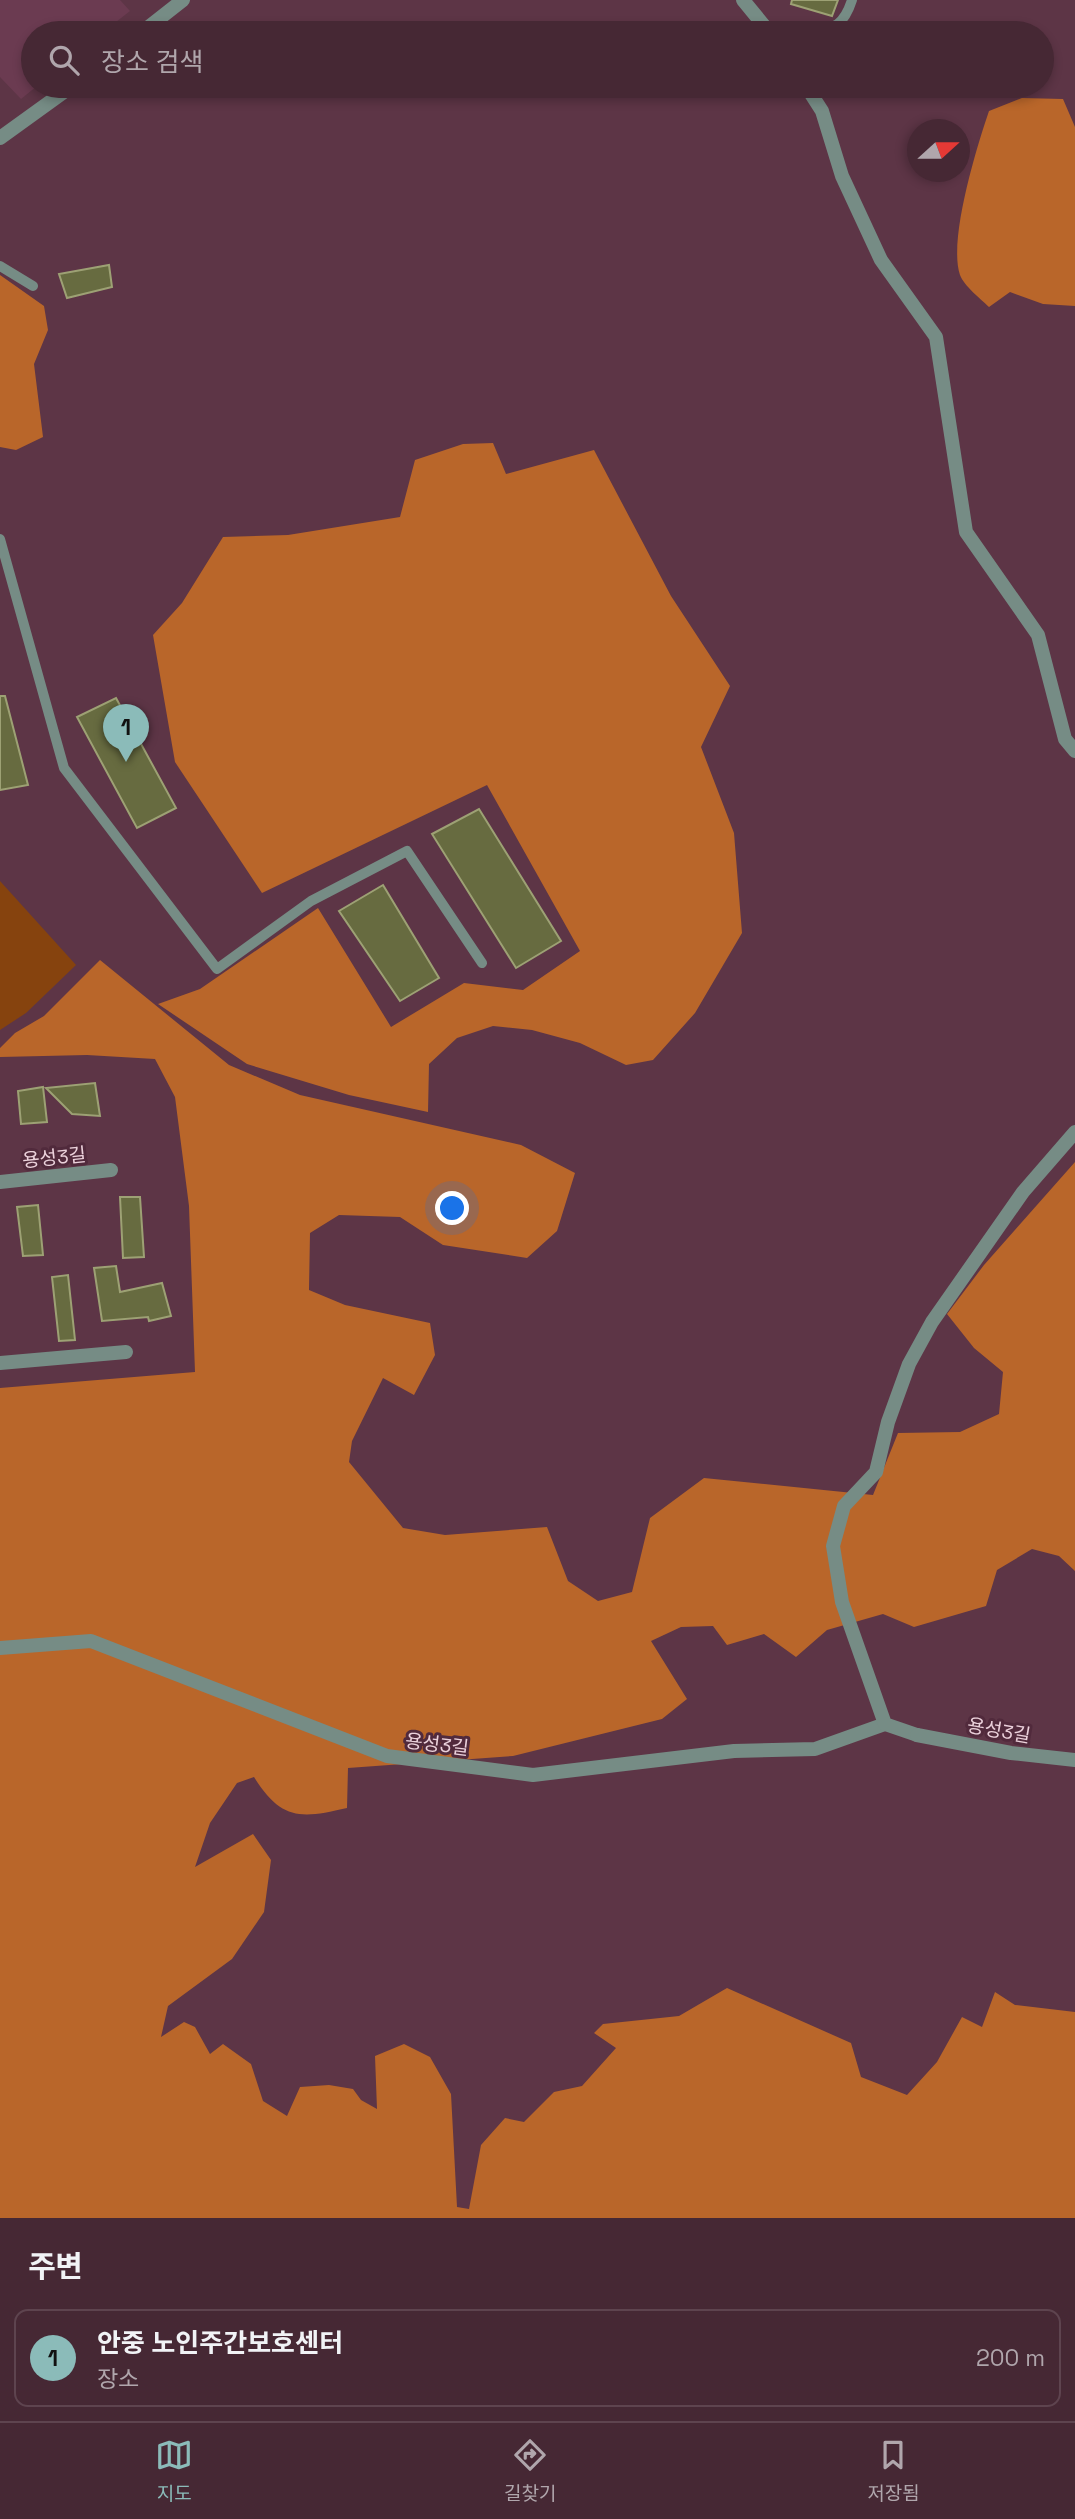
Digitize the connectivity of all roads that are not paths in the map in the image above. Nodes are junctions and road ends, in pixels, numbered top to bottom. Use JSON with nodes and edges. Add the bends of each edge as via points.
{"nodes":[{"id":1,"x":743,"y":0,"type":"edge"},
{"id":2,"x":852,"y":0,"type":"edge"},
{"id":3,"x":181,"y":2,"type":"edge"},
{"id":4,"x":156,"y":21,"type":"edge"},
{"id":5,"x":761,"y":21,"type":"edge"},
{"id":6,"x":843,"y":21,"type":"edge"},
{"id":7,"x":55,"y":98,"type":"edge"},
{"id":8,"x":814,"y":98,"type":"edge"},
{"id":9,"x":0,"y":138,"type":"edge"},
{"id":10,"x":0,"y":266,"type":"edge"},
{"id":11,"x":33,"y":286,"type":"dead end"},
{"id":12,"x":0,"y":539,"type":"edge"},
{"id":13,"x":1075,"y":751,"type":"edge"},
{"id":14,"x":482,"y":962,"type":"dead end"},
{"id":15,"x":1075,"y":1132,"type":"edge"},
{"id":16,"x":111,"y":1170,"type":"dead end"},
{"id":17,"x":0,"y":1182,"type":"edge"},
{"id":18,"x":126,"y":1352,"type":"dead end"},
{"id":19,"x":0,"y":1363,"type":"edge"},
{"id":20,"x":0,"y":1648,"type":"edge"},
{"id":21,"x":886,"y":1724,"type":"junction"},
{"id":22,"x":1075,"y":1760,"type":"edge"}],
"edges":[{"from":1,"to":5,"type":"street"},
{"from":2,"to":6,"type":"lane"},
{"from":3,"to":4,"type":"street"},
{"from":7,"to":9,"type":"street"},
{"from":8,"to":13,"type":"street","via":[[842,176],[881,260],[936,337],[966,533],[1038,635],[1065,738]]},
{"from":10,"to":11,"type":"lane"},
{"from":12,"to":14,"type":"lane","via":[[64,768],[217,969],[311,901],[407,851]]},
{"from":15,"to":21,"type":"street","via":[[1023,1192],[932,1322],[909,1364],[876,1472],[844,1506],[834,1546],[842,1602]]},
{"from":16,"to":17,"type":"street","name":"용성3길"},
{"from":18,"to":19,"type":"street"},
{"from":20,"to":21,"type":"street","name":"용성3길","via":[[91,1641],[387,1756],[533,1775],[734,1751],[815,1749]]},
{"from":21,"to":22,"type":"street","name":"용성3길","via":[[917,1735],[1011,1753]]}]}
